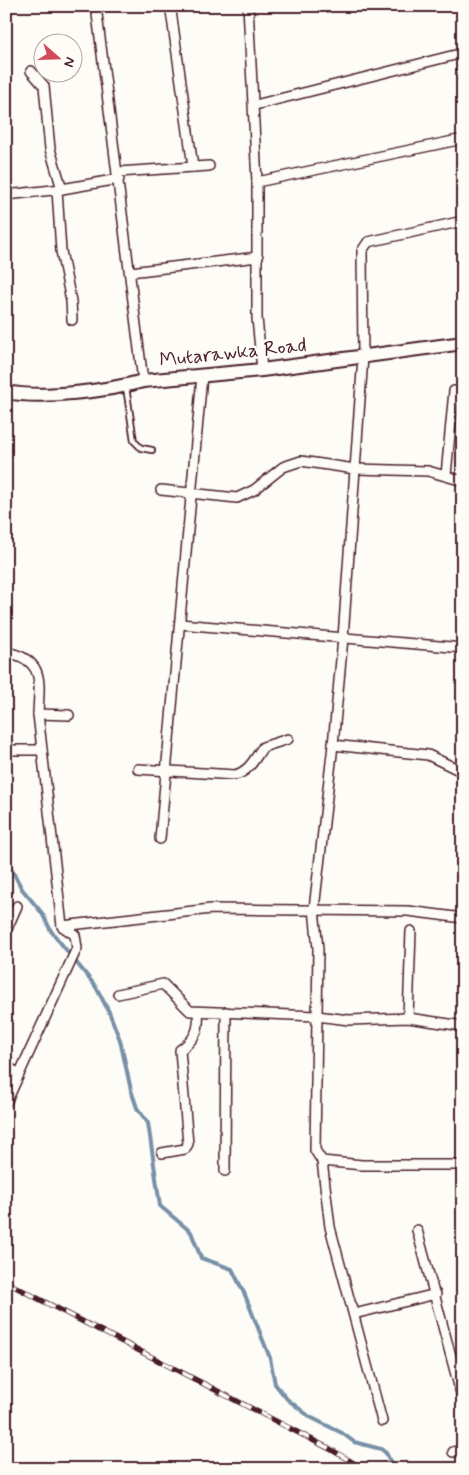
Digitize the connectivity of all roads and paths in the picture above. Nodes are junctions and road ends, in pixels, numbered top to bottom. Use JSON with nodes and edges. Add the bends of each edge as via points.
{"nodes":[{"id":1,"x":96,"y":6,"type":"edge"},
{"id":2,"x":248,"y":6,"type":"edge"},
{"id":3,"x":171,"y":11,"type":"dead end"},
{"id":4,"x":463,"y":53,"type":"edge"},
{"id":5,"x":31,"y":71,"type":"dead end"},
{"id":6,"x":255,"y":105,"type":"junction"},
{"id":7,"x":463,"y":139,"type":"edge"},
{"id":8,"x":209,"y":166,"type":"dead end"},
{"id":9,"x":193,"y":167,"type":"junction"},
{"id":10,"x":118,"y":175,"type":"junction"},
{"id":11,"x":257,"y":182,"type":"junction"},
{"id":12,"x":60,"y":189,"type":"junction"},
{"id":13,"x":6,"y":195,"type":"edge"},
{"id":14,"x":463,"y":221,"type":"edge"},
{"id":15,"x":258,"y":257,"type":"junction"},
{"id":16,"x":130,"y":272,"type":"junction"},
{"id":17,"x":72,"y":320,"type":"dead end"},
{"id":18,"x":463,"y":343,"type":"edge"},
{"id":19,"x":363,"y":358,"type":"junction"},
{"id":20,"x":262,"y":370,"type":"junction"},
{"id":21,"x":202,"y":376,"type":"junction"},
{"id":22,"x":143,"y":381,"type":"junction"},
{"id":23,"x":126,"y":386,"type":"junction"},
{"id":24,"x":454,"y":391,"type":"dead end"},
{"id":25,"x":6,"y":392,"type":"edge"},
{"id":26,"x":152,"y":450,"type":"dead end"},
{"id":27,"x":355,"y":469,"type":"junction"},
{"id":28,"x":446,"y":475,"type":"junction"},
{"id":29,"x":463,"y":481,"type":"edge"},
{"id":30,"x":161,"y":490,"type":"dead end"},
{"id":31,"x":191,"y":494,"type":"junction"},
{"id":32,"x":9,"y":620,"type":"dead end"},
{"id":33,"x":180,"y":624,"type":"junction"},
{"id":34,"x":343,"y":638,"type":"junction"},
{"id":35,"x":463,"y":648,"type":"edge"},
{"id":36,"x":8,"y":653,"type":"edge"},
{"id":37,"x":38,"y":714,"type":"junction"},
{"id":38,"x":69,"y":715,"type":"dead end"},
{"id":39,"x":288,"y":739,"type":"dead end"},
{"id":40,"x":333,"y":745,"type":"junction"},
{"id":41,"x":6,"y":750,"type":"edge"},
{"id":42,"x":42,"y":750,"type":"junction"},
{"id":43,"x":138,"y":770,"type":"dead end"},
{"id":44,"x":166,"y":771,"type":"junction"},
{"id":45,"x":463,"y":772,"type":"edge"},
{"id":46,"x":160,"y":839,"type":"dead end"},
{"id":47,"x":17,"y":906,"type":"dead end"},
{"id":48,"x":314,"y":909,"type":"junction"},
{"id":49,"x":463,"y":918,"type":"edge"},
{"id":50,"x":62,"y":926,"type":"junction"},
{"id":51,"x":6,"y":931,"type":"edge"},
{"id":52,"x":410,"y":931,"type":"dead end"},
{"id":53,"x":118,"y":994,"type":"dead end"},
{"id":54,"x":198,"y":1012,"type":"junction"},
{"id":55,"x":226,"y":1012,"type":"junction"},
{"id":56,"x":317,"y":1016,"type":"junction"},
{"id":57,"x":408,"y":1018,"type":"junction"},
{"id":58,"x":463,"y":1026,"type":"edge"},
{"id":59,"x":6,"y":1067,"type":"edge"},
{"id":60,"x":19,"y":1073,"type":"junction"},
{"id":61,"x":6,"y":1103,"type":"edge"},
{"id":62,"x":162,"y":1153,"type":"dead end"},
{"id":63,"x":322,"y":1161,"type":"junction"},
{"id":64,"x":463,"y":1165,"type":"edge"},
{"id":65,"x":225,"y":1171,"type":"dead end"},
{"id":66,"x":417,"y":1230,"type":"dead end"},
{"id":67,"x":436,"y":1294,"type":"junction"},
{"id":68,"x":354,"y":1314,"type":"junction"},
{"id":69,"x":463,"y":1401,"type":"edge"},
{"id":70,"x":382,"y":1421,"type":"dead end"},
{"id":71,"x":463,"y":1450,"type":"edge"},
{"id":72,"x":453,"y":1452,"type":"dead end"}],
"edges":[{"from":1,"to":10,"type":"street"},
{"from":2,"to":6,"type":"street"},
{"from":3,"to":9,"type":"street"},
{"from":4,"to":6,"type":"street"},
{"from":5,"to":12,"type":"street","via":[[44,86],[50,149]]},
{"from":6,"to":11,"type":"street"},
{"from":7,"to":11,"type":"street"},
{"from":8,"to":9,"type":"street"},
{"from":9,"to":10,"type":"street"},
{"from":10,"to":12,"type":"street"},
{"from":10,"to":16,"type":"street"},
{"from":11,"to":15,"type":"street"},
{"from":12,"to":13,"type":"street"},
{"from":12,"to":17,"type":"street","via":[[62,251]]},
{"from":14,"to":19,"type":"street","via":[[364,245],[361,258]]},
{"from":15,"to":16,"type":"street"},
{"from":15,"to":20,"type":"street","via":[[255,268]]},
{"from":16,"to":22,"type":"street"},
{"from":18,"to":19,"type":"street","name":"Mutarawka Road"},
{"from":19,"to":20,"type":"street","name":"Mutarawka Road"},
{"from":19,"to":27,"type":"street"},
{"from":20,"to":21,"type":"street","name":"Mutarawka Road"},
{"from":21,"to":22,"type":"street","name":"Mutarawka Road"},
{"from":21,"to":31,"type":"street"},
{"from":22,"to":23,"type":"street","name":"Mutarawka Road"},
{"from":23,"to":25,"type":"street","name":"Mutarawka Road","via":[[73,392]]},
{"from":23,"to":26,"type":"lane","via":[[134,442],[141,448]]},
{"from":24,"to":28,"type":"street"},
{"from":27,"to":28,"type":"street","via":[[428,471]]},
{"from":27,"to":31,"type":"street","via":[[296,462],[282,467],[237,498]]},
{"from":27,"to":34,"type":"street"},
{"from":28,"to":29,"type":"street"},
{"from":30,"to":31,"type":"street"},
{"from":31,"to":33,"type":"street"},
{"from":32,"to":36,"type":"lane"},
{"from":33,"to":34,"type":"street"},
{"from":33,"to":44,"type":"street"},
{"from":34,"to":35,"type":"street"},
{"from":34,"to":40,"type":"street"},
{"from":36,"to":37,"type":"street","via":[[36,669],[40,678]]},
{"from":37,"to":38,"type":"street"},
{"from":37,"to":42,"type":"street"},
{"from":39,"to":44,"type":"street","via":[[262,747],[242,773]]},
{"from":40,"to":45,"type":"street","via":[[428,755]]},
{"from":40,"to":48,"type":"street"},
{"from":41,"to":42,"type":"street"},
{"from":42,"to":50,"type":"street"},
{"from":43,"to":44,"type":"street"},
{"from":44,"to":46,"type":"street"},
{"from":47,"to":51,"type":"street"},
{"from":48,"to":49,"type":"street","via":[[408,911]]},
{"from":48,"to":50,"type":"street","via":[[211,909]]},
{"from":48,"to":56,"type":"street","via":[[318,949]]},
{"from":50,"to":60,"type":"street","via":[[75,935],[77,948]]},
{"from":52,"to":57,"type":"street"},
{"from":53,"to":54,"type":"street","via":[[163,984],[190,1011]]},
{"from":54,"to":55,"type":"street"},
{"from":54,"to":62,"type":"street","via":[[195,1036],[180,1050],[188,1144],[185,1149]]},
{"from":55,"to":56,"type":"street"},
{"from":55,"to":65,"type":"street"},
{"from":56,"to":57,"type":"street","via":[[349,1020]]},
{"from":56,"to":63,"type":"street","via":[[315,1150]]},
{"from":57,"to":58,"type":"street"},
{"from":59,"to":60,"type":"street"},
{"from":60,"to":61,"type":"street"},
{"from":63,"to":64,"type":"street","via":[[362,1165]]},
{"from":63,"to":68,"type":"street","via":[[330,1226]]},
{"from":66,"to":67,"type":"street"},
{"from":67,"to":68,"type":"street"},
{"from":67,"to":69,"type":"street"},
{"from":68,"to":70,"type":"street"},
{"from":71,"to":72,"type":"street"}]}
